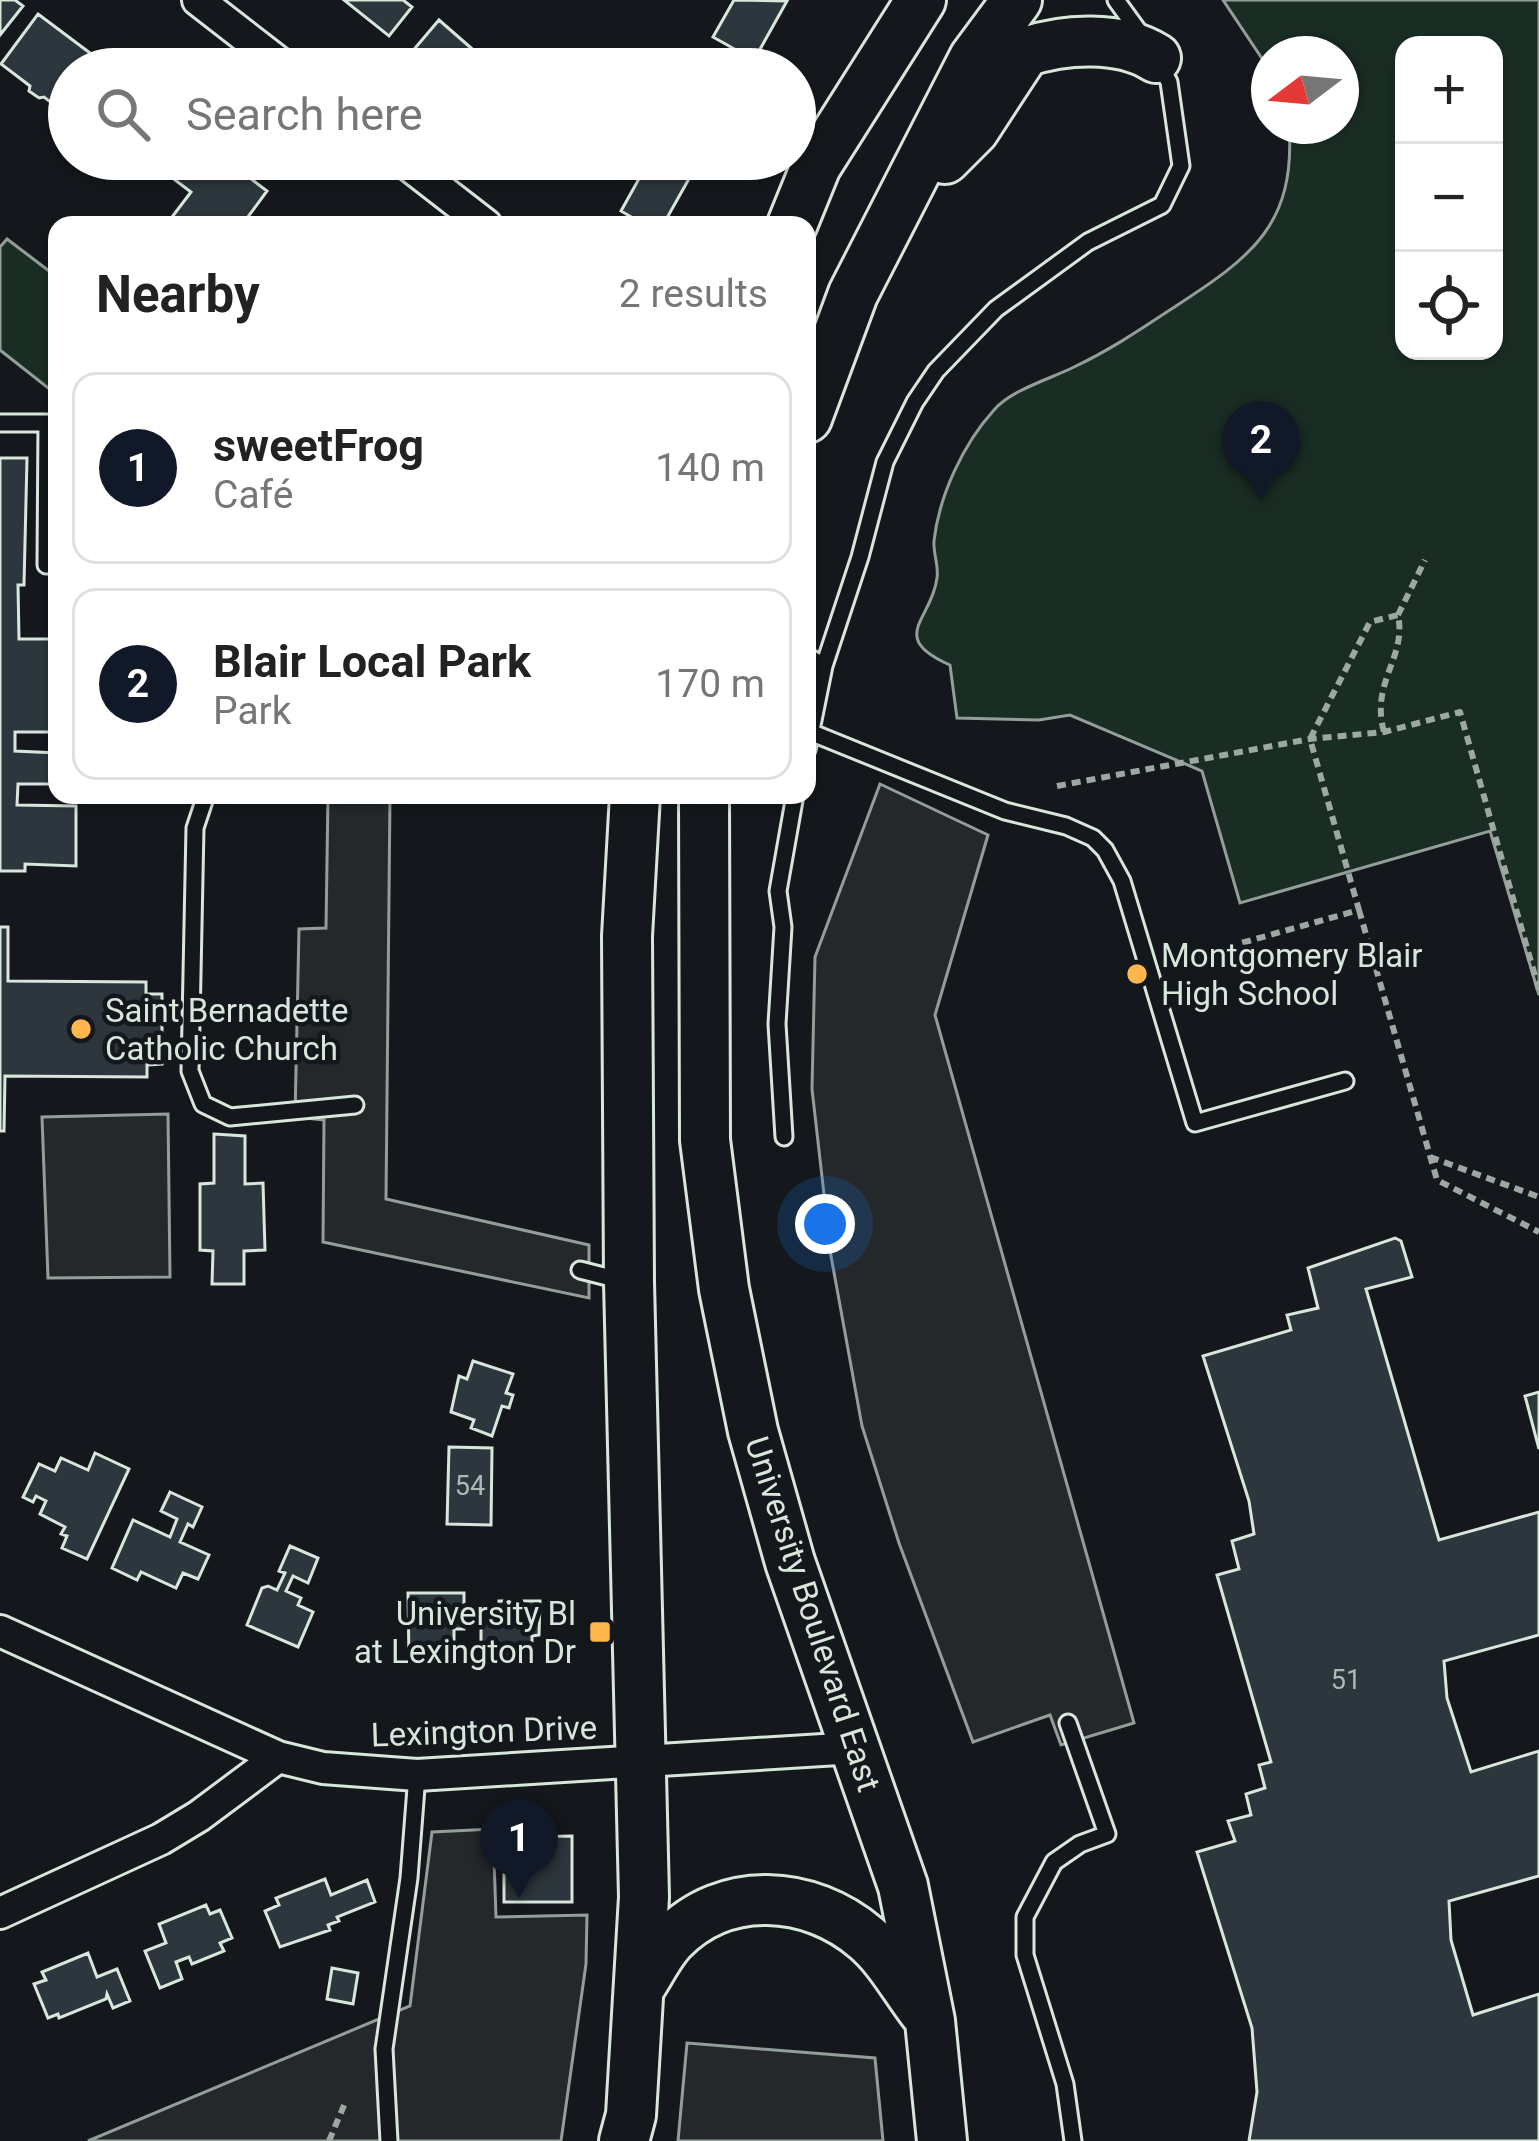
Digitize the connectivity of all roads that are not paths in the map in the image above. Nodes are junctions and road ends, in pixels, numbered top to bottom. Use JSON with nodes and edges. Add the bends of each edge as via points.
{"nodes":[{"id":1,"x":198,"y":0,"type":"edge"},
{"id":2,"x":921,"y":0,"type":"edge"},
{"id":3,"x":1017,"y":0,"type":"edge"},
{"id":4,"x":1116,"y":0,"type":"edge"},
{"id":5,"x":260,"y":48,"type":"edge"},
{"id":6,"x":1156,"y":58,"type":"junction"},
{"id":7,"x":816,"y":166,"type":"edge"},
{"id":8,"x":428,"y":180,"type":"edge"},
{"id":9,"x":810,"y":180,"type":"edge"},
{"id":10,"x":911,"y":182,"type":"junction"},
{"id":11,"x":474,"y":216,"type":"edge"},
{"id":12,"x":796,"y":216,"type":"edge"},
{"id":13,"x":816,"y":394,"type":"edge"},
{"id":14,"x":0,"y":423,"type":"edge"},
{"id":15,"x":48,"y":565,"type":"edge"},
{"id":16,"x":816,"y":661,"type":"edge"},
{"id":17,"x":824,"y":666,"type":"junction"},
{"id":18,"x":816,"y":704,"type":"edge"},
{"id":19,"x":816,"y":734,"type":"edge"},
{"id":20,"x":203,"y":804,"type":"edge"},
{"id":21,"x":634,"y":804,"type":"edge"},
{"id":22,"x":704,"y":804,"type":"edge"},
{"id":23,"x":793,"y":804,"type":"edge"},
{"id":24,"x":1345,"y":1081,"type":"dead end"},
{"id":25,"x":355,"y":1106,"type":"dead end"},
{"id":26,"x":784,"y":1137,"type":"dead end"},
{"id":27,"x":580,"y":1270,"type":"dead end"},
{"id":28,"x":629,"y":1282,"type":"junction"},
{"id":29,"x":0,"y":1631,"type":"edge"},
{"id":30,"x":1068,"y":1723,"type":"dead end"},
{"id":31,"x":855,"y":1748,"type":"junction"},
{"id":32,"x":278,"y":1757,"type":"junction"},
{"id":33,"x":640,"y":1760,"type":"junction"},
{"id":34,"x":417,"y":1775,"type":"junction"},
{"id":35,"x":0,"y":1913,"type":"edge"},
{"id":36,"x":640,"y":1987,"type":"junction"},
{"id":37,"x":930,"y":2021,"type":"junction"},
{"id":38,"x":389,"y":2141,"type":"edge"},
{"id":39,"x":624,"y":2141,"type":"edge"},
{"id":40,"x":942,"y":2141,"type":"edge"},
{"id":41,"x":1073,"y":2141,"type":"edge"}],
"edges":[{"from":1,"to":5,"type":"street"},
{"from":2,"to":7,"type":"main road"},
{"from":3,"to":10,"type":"main road","via":[[974,58]]},
{"from":4,"to":6,"type":"lane"},
{"from":6,"to":10,"type":"main road","via":[[1140,48],[1060,42],[1024,52],[974,130]]},
{"from":6,"to":17,"type":"lane","via":[[1169,82],[1181,166],[1162,205],[1057,264],[996,309],[936,370],[891,447]]},
{"from":8,"to":11,"type":"street"},
{"from":9,"to":12,"type":"main road"},
{"from":10,"to":13,"type":"main road","via":[[853,294]]},
{"from":14,"to":15,"type":"lane","via":[[47,423]]},
{"from":16,"to":17,"type":"lane"},
{"from":17,"to":18,"type":"lane"},
{"from":19,"to":24,"type":"lane","via":[[1094,838],[1122,881],[1195,1123]]},
{"from":20,"to":25,"type":"lane","via":[[195,828],[190,1071],[202,1103],[230,1117]]},
{"from":21,"to":28,"type":"main road"},
{"from":22,"to":31,"type":"main road","name":"University Boulevard East","via":[[705,1140],[724,1289],[790,1562]]},
{"from":23,"to":26,"type":"lane","via":[[778,891]]},
{"from":27,"to":28,"type":"lane"},
{"from":28,"to":33,"type":"main road"},
{"from":29,"to":32,"type":"street","name":"Lexington Drive"},
{"from":30,"to":41,"type":"lane","via":[[1107,1834],[1054,1862],[1025,1917],[1025,1955],[1065,2084]]},
{"from":31,"to":33,"type":"street","name":"Lexington Drive"},
{"from":31,"to":37,"type":"main road","name":"University Boulevard East","via":[[903,1886]]},
{"from":32,"to":34,"type":"street","name":"Lexington Drive"},
{"from":32,"to":35,"type":"street","via":[[161,1839]]},
{"from":33,"to":34,"type":"street","name":"Lexington Drive"},
{"from":33,"to":36,"type":"main road"},
{"from":34,"to":38,"type":"lane","via":[[384,2049]]},
{"from":36,"to":37,"type":"main road","via":[[670,1941],[697,1919],[741,1901],[791,1900],[835,1915],[870,1941]]},
{"from":36,"to":39,"type":"main road"},
{"from":37,"to":40,"type":"main road","name":"University Boulevard East"}]}
